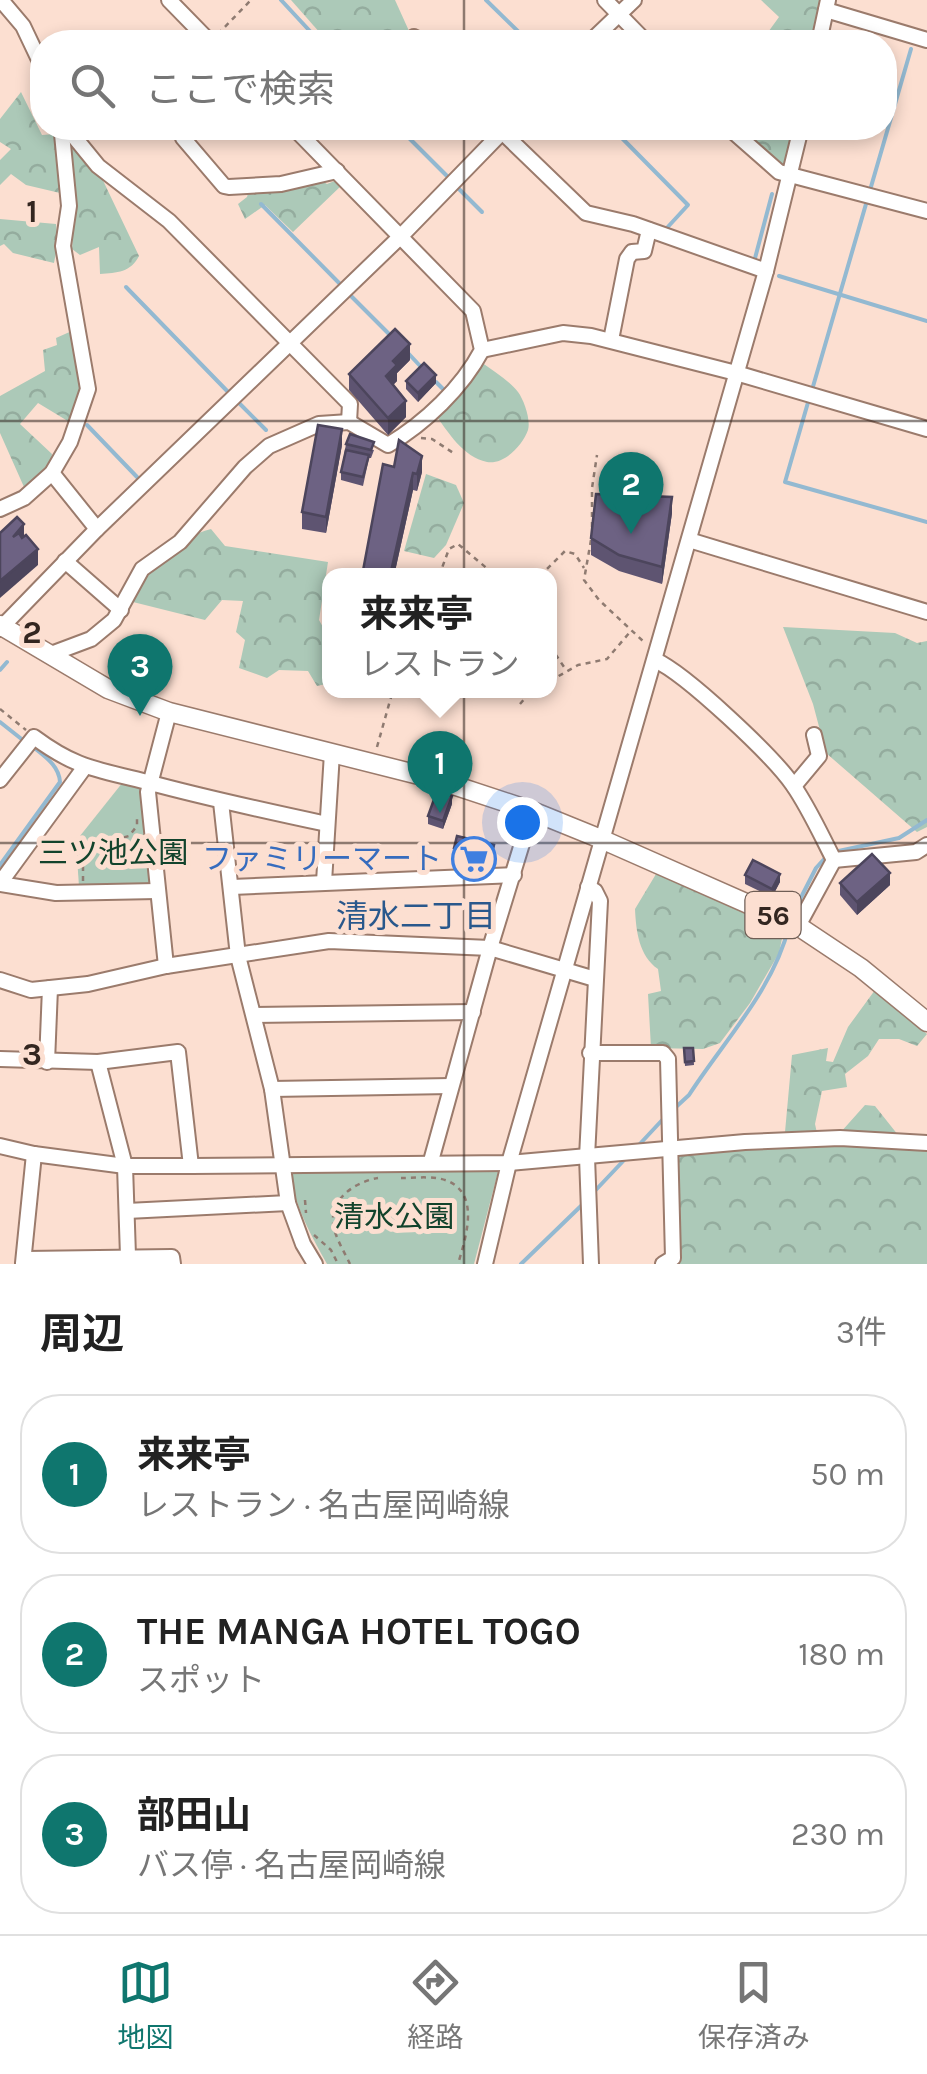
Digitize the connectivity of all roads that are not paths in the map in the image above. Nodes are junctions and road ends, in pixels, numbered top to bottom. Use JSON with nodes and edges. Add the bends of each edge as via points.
{"nodes":[{"id":1,"x":1,"y":0,"type":"edge"},
{"id":2,"x":169,"y":0,"type":"edge"},
{"id":3,"x":605,"y":0,"type":"edge"},
{"id":4,"x":634,"y":0,"type":"edge"},
{"id":5,"x":827,"y":5,"type":"edge"},
{"id":6,"x":618,"y":14,"type":"junction"},
{"id":7,"x":198,"y":30,"type":"edge"},
{"id":8,"x":602,"y":30,"type":"edge"},
{"id":9,"x":634,"y":30,"type":"edge"},
{"id":10,"x":822,"y":30,"type":"edge"},
{"id":11,"x":927,"y":40,"type":"edge"},
{"id":12,"x":30,"y":41,"type":"edge"},
{"id":13,"x":63,"y":140,"type":"edge"},
{"id":14,"x":78,"y":140,"type":"edge"},
{"id":15,"x":185,"y":140,"type":"edge"},
{"id":16,"x":306,"y":140,"type":"edge"},
{"id":17,"x":492,"y":140,"type":"edge"},
{"id":18,"x":513,"y":140,"type":"edge"},
{"id":19,"x":742,"y":140,"type":"edge"},
{"id":20,"x":799,"y":140,"type":"edge"},
{"id":21,"x":337,"y":172,"type":"junction"},
{"id":22,"x":792,"y":174,"type":"junction"},
{"id":23,"x":927,"y":210,"type":"edge"},
{"id":24,"x":649,"y":230,"type":"junction"},
{"id":25,"x":401,"y":236,"type":"junction"},
{"id":26,"x":766,"y":271,"type":"junction"},
{"id":27,"x":611,"y":340,"type":"junction"},
{"id":28,"x":289,"y":342,"type":"junction"},
{"id":29,"x":482,"y":350,"type":"junction"},
{"id":30,"x":736,"y":373,"type":"junction"},
{"id":31,"x":349,"y":422,"type":"junction"},
{"id":32,"x":927,"y":429,"type":"edge"},
{"id":33,"x":52,"y":473,"type":"junction"},
{"id":34,"x":0,"y":509,"type":"edge"},
{"id":35,"x":97,"y":529,"type":"junction"},
{"id":36,"x":689,"y":540,"type":"junction"},
{"id":37,"x":65,"y":561,"type":"junction"},
{"id":38,"x":122,"y":610,"type":"junction"},
{"id":39,"x":927,"y":612,"type":"edge"},
{"id":40,"x":0,"y":626,"type":"edge"},
{"id":41,"x":51,"y":654,"type":"junction"},
{"id":42,"x":657,"y":655,"type":"junction"},
{"id":43,"x":169,"y":712,"type":"junction"},
{"id":44,"x":814,"y":735,"type":"dead end"},
{"id":45,"x":332,"y":752,"type":"junction"},
{"id":46,"x":84,"y":768,"type":"junction"},
{"id":47,"x":0,"y":780,"type":"edge"},
{"id":48,"x":149,"y":782,"type":"junction"},
{"id":49,"x":794,"y":786,"type":"junction"},
{"id":50,"x":221,"y":802,"type":"junction"},
{"id":51,"x":532,"y":812,"type":"junction"},
{"id":52,"x":327,"y":824,"type":"junction"},
{"id":53,"x":601,"y":839,"type":"junction"},
{"id":54,"x":927,"y":845,"type":"edge"},
{"id":55,"x":834,"y":860,"type":"junction"},
{"id":56,"x":514,"y":875,"type":"junction"},
{"id":57,"x":324,"y":882,"type":"junction"},
{"id":58,"x":0,"y":884,"type":"edge"},
{"id":59,"x":232,"y":887,"type":"junction"},
{"id":60,"x":588,"y":887,"type":"junction"},
{"id":61,"x":158,"y":891,"type":"junction"},
{"id":62,"x":798,"y":926,"type":"junction"},
{"id":63,"x":490,"y":948,"type":"junction"},
{"id":64,"x":238,"y":956,"type":"junction"},
{"id":65,"x":166,"y":966,"type":"junction"},
{"id":66,"x":566,"y":968,"type":"junction"},
{"id":67,"x":595,"y":979,"type":"junction"},
{"id":68,"x":0,"y":980,"type":"edge"},
{"id":69,"x":50,"y":988,"type":"junction"},
{"id":70,"x":473,"y":1012,"type":"junction"},
{"id":71,"x":254,"y":1015,"type":"junction"},
{"id":72,"x":927,"y":1022,"type":"edge"},
{"id":73,"x":590,"y":1053,"type":"junction"},
{"id":74,"x":0,"y":1058,"type":"edge"},
{"id":75,"x":47,"y":1062,"type":"junction"},
{"id":76,"x":98,"y":1062,"type":"junction"},
{"id":77,"x":451,"y":1086,"type":"junction"},
{"id":78,"x":272,"y":1088,"type":"junction"},
{"id":79,"x":927,"y":1144,"type":"edge"},
{"id":80,"x":0,"y":1146,"type":"edge"},
{"id":81,"x":670,"y":1149,"type":"junction"},
{"id":82,"x":34,"y":1154,"type":"junction"},
{"id":83,"x":587,"y":1157,"type":"junction"},
{"id":84,"x":431,"y":1162,"type":"junction"},
{"id":85,"x":509,"y":1163,"type":"junction"},
{"id":86,"x":282,"y":1164,"type":"junction"},
{"id":87,"x":126,"y":1166,"type":"junction"},
{"id":88,"x":191,"y":1166,"type":"junction"},
{"id":89,"x":288,"y":1203,"type":"junction"},
{"id":90,"x":127,"y":1210,"type":"junction"},
{"id":91,"x":128,"y":1256,"type":"junction"},
{"id":92,"x":24,"y":1261,"type":"edge"},
{"id":93,"x":85,"y":1261,"type":"edge"},
{"id":94,"x":173,"y":1264,"type":"edge"},
{"id":95,"x":315,"y":1264,"type":"edge"},
{"id":96,"x":485,"y":1264,"type":"edge"},
{"id":97,"x":591,"y":1264,"type":"edge"},
{"id":98,"x":663,"y":1264,"type":"edge"}],
"edges":[{"from":1,"to":12,"type":"street"},
{"from":2,"to":7,"type":"street"},
{"from":3,"to":6,"type":"street"},
{"from":4,"to":6,"type":"street"},
{"from":5,"to":10,"type":"street"},
{"from":5,"to":11,"type":"street"},
{"from":6,"to":8,"type":"street"},
{"from":6,"to":9,"type":"street"},
{"from":13,"to":33,"type":"street","via":[[69,206],[64,246],[88,390]]},
{"from":14,"to":28,"type":"street","via":[[98,166],[169,222]]},
{"from":15,"to":21,"type":"street","via":[[224,186]]},
{"from":16,"to":21,"type":"street"},
{"from":17,"to":25,"type":"street"},
{"from":18,"to":24,"type":"street","via":[[586,213]]},
{"from":19,"to":22,"type":"street","via":[[766,164]]},
{"from":20,"to":22,"type":"street"},
{"from":21,"to":25,"type":"street"},
{"from":22,"to":23,"type":"street"},
{"from":22,"to":26,"type":"street"},
{"from":24,"to":26,"type":"street"},
{"from":24,"to":27,"type":"street","via":[[644,251],[627,259]]},
{"from":25,"to":28,"type":"street"},
{"from":25,"to":29,"type":"street","via":[[473,311]]},
{"from":26,"to":30,"type":"street"},
{"from":27,"to":29,"type":"street","via":[[563,333]]},
{"from":27,"to":30,"type":"street"},
{"from":28,"to":31,"type":"street","via":[[350,404]]},
{"from":28,"to":35,"type":"street"},
{"from":29,"to":31,"type":"street","via":[[470,373],[388,444]]},
{"from":30,"to":32,"type":"street"},
{"from":30,"to":36,"type":"street"},
{"from":31,"to":38,"type":"street","via":[[319,424],[256,456],[180,542],[142,569]]},
{"from":33,"to":34,"type":"street"},
{"from":33,"to":35,"type":"street"},
{"from":35,"to":37,"type":"street"},
{"from":36,"to":39,"type":"street"},
{"from":36,"to":42,"type":"street"},
{"from":37,"to":38,"type":"street"},
{"from":37,"to":40,"type":"street"},
{"from":38,"to":41,"type":"street","via":[[91,639]]},
{"from":40,"to":41,"type":"main road","number":"56"},
{"from":41,"to":43,"type":"main road","number":"56","via":[[108,689]]},
{"from":42,"to":49,"type":"street"},
{"from":42,"to":53,"type":"street"},
{"from":43,"to":45,"type":"main road","number":"56"},
{"from":43,"to":48,"type":"street"},
{"from":44,"to":49,"type":"street","via":[[819,756]]},
{"from":45,"to":51,"type":"main road","number":"56"},
{"from":45,"to":52,"type":"street"},
{"from":46,"to":47,"type":"street","via":[[34,737]]},
{"from":46,"to":48,"type":"street"},
{"from":46,"to":58,"type":"street"},
{"from":48,"to":50,"type":"street"},
{"from":48,"to":61,"type":"street"},
{"from":49,"to":55,"type":"street"},
{"from":50,"to":52,"type":"street"},
{"from":50,"to":59,"type":"street"},
{"from":51,"to":53,"type":"main road","number":"56"},
{"from":51,"to":56,"type":"street"},
{"from":52,"to":57,"type":"street"},
{"from":53,"to":60,"type":"street"},
{"from":53,"to":62,"type":"main road","number":"56"},
{"from":54,"to":55,"type":"street","via":[[916,852]]},
{"from":55,"to":62,"type":"street"},
{"from":56,"to":57,"type":"street"},
{"from":56,"to":63,"type":"street"},
{"from":57,"to":59,"type":"street"},
{"from":58,"to":61,"type":"street","via":[[28,891]]},
{"from":59,"to":64,"type":"street"},
{"from":60,"to":66,"type":"street"},
{"from":60,"to":67,"type":"street","via":[[600,901]]},
{"from":61,"to":65,"type":"street"},
{"from":62,"to":72,"type":"main road","number":"56"},
{"from":63,"to":64,"type":"street","via":[[329,941]]},
{"from":63,"to":66,"type":"street"},
{"from":63,"to":70,"type":"street"},
{"from":64,"to":65,"type":"street"},
{"from":64,"to":71,"type":"street"},
{"from":65,"to":69,"type":"street"},
{"from":66,"to":67,"type":"street"},
{"from":66,"to":85,"type":"street"},
{"from":67,"to":73,"type":"street"},
{"from":68,"to":69,"type":"street"},
{"from":69,"to":75,"type":"street"},
{"from":70,"to":71,"type":"street"},
{"from":70,"to":77,"type":"street"},
{"from":71,"to":78,"type":"street"},
{"from":73,"to":81,"type":"street","via":[[662,1053],[668,1059]]},
{"from":73,"to":83,"type":"street"},
{"from":74,"to":75,"type":"street"},
{"from":75,"to":76,"type":"street"},
{"from":76,"to":87,"type":"street"},
{"from":76,"to":88,"type":"street","via":[[178,1052]]},
{"from":77,"to":78,"type":"street"},
{"from":77,"to":84,"type":"street"},
{"from":78,"to":86,"type":"street"},
{"from":79,"to":81,"type":"street","via":[[840,1138]]},
{"from":80,"to":82,"type":"street"},
{"from":81,"to":83,"type":"street"},
{"from":81,"to":98,"type":"street","via":[[673,1258]]},
{"from":82,"to":87,"type":"street"},
{"from":82,"to":92,"type":"street"},
{"from":83,"to":85,"type":"street"},
{"from":83,"to":97,"type":"street"},
{"from":84,"to":85,"type":"street"},
{"from":84,"to":86,"type":"street"},
{"from":85,"to":96,"type":"street"},
{"from":86,"to":88,"type":"street"},
{"from":86,"to":89,"type":"street"},
{"from":87,"to":88,"type":"street"},
{"from":87,"to":90,"type":"street"},
{"from":89,"to":90,"type":"street"},
{"from":89,"to":95,"type":"street"},
{"from":90,"to":91,"type":"street"},
{"from":91,"to":93,"type":"street"},
{"from":91,"to":94,"type":"street","via":[[172,1256]]},
{"from":92,"to":93,"type":"street"}]}
